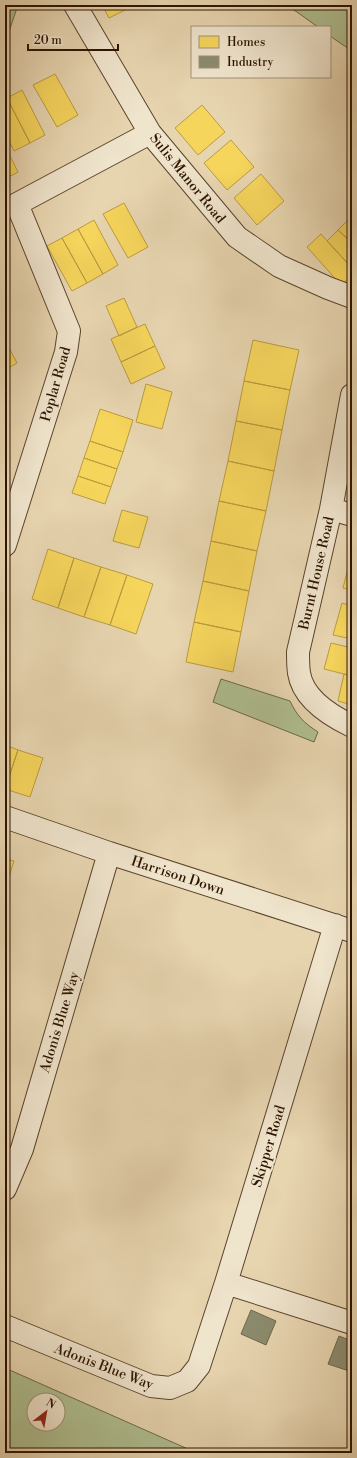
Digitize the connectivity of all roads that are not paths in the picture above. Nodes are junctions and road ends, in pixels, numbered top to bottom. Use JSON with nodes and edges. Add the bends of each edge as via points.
{"nodes":[{"id":1,"x":75,"y":5,"type":"edge"},
{"id":2,"x":150,"y":133,"type":"junction"},
{"id":3,"x":11,"y":206,"type":"edge"},
{"id":4,"x":352,"y":297,"type":"edge"},
{"id":5,"x":352,"y":395,"type":"edge"},
{"id":6,"x":331,"y":509,"type":"junction"},
{"id":7,"x":352,"y":515,"type":"edge"},
{"id":8,"x":5,"y":545,"type":"edge"},
{"id":9,"x":352,"y":726,"type":"edge"},
{"id":10,"x":5,"y":817,"type":"edge"},
{"id":11,"x":109,"y":854,"type":"junction"},
{"id":12,"x":343,"y":928,"type":"edge"},
{"id":13,"x":5,"y":1189,"type":"edge"},
{"id":14,"x":226,"y":1283,"type":"junction"},
{"id":15,"x":352,"y":1323,"type":"edge"},
{"id":16,"x":5,"y":1326,"type":"edge"},
{"id":17,"x":199,"y":1366,"type":"joint"}],
"edges":[{"from":1,"to":2,"type":"street","name":"Sulis Manor Road"},
{"from":2,"to":3,"type":"street","name":"Poplar Road"},
{"from":2,"to":4,"type":"street","name":"Sulis Manor Road","via":[[237,237],[279,266]]},
{"from":3,"to":8,"type":"street","name":"Poplar Road","via":[[69,331],[66,352]]},
{"from":5,"to":6,"type":"street","name":"Burnt House Road"},
{"from":6,"to":7,"type":"street"},
{"from":6,"to":9,"type":"street","name":"Burnt House Road","via":[[298,652],[299,675],[306,692],[319,706]]},
{"from":10,"to":11,"type":"street","name":"Harrison Down"},
{"from":11,"to":12,"type":"street","name":"Harrison Down"},
{"from":11,"to":13,"type":"street","name":"Adonis Blue Way","via":[[22,1150]]},
{"from":12,"to":14,"type":"street","name":"Skipper Road"},
{"from":14,"to":15,"type":"street"},
{"from":14,"to":17,"type":"street","name":"Skipper Road"},
{"from":16,"to":17,"type":"street","name":"Adonis Blue Way","via":[[151,1386],[170,1388],[187,1381]]}]}
